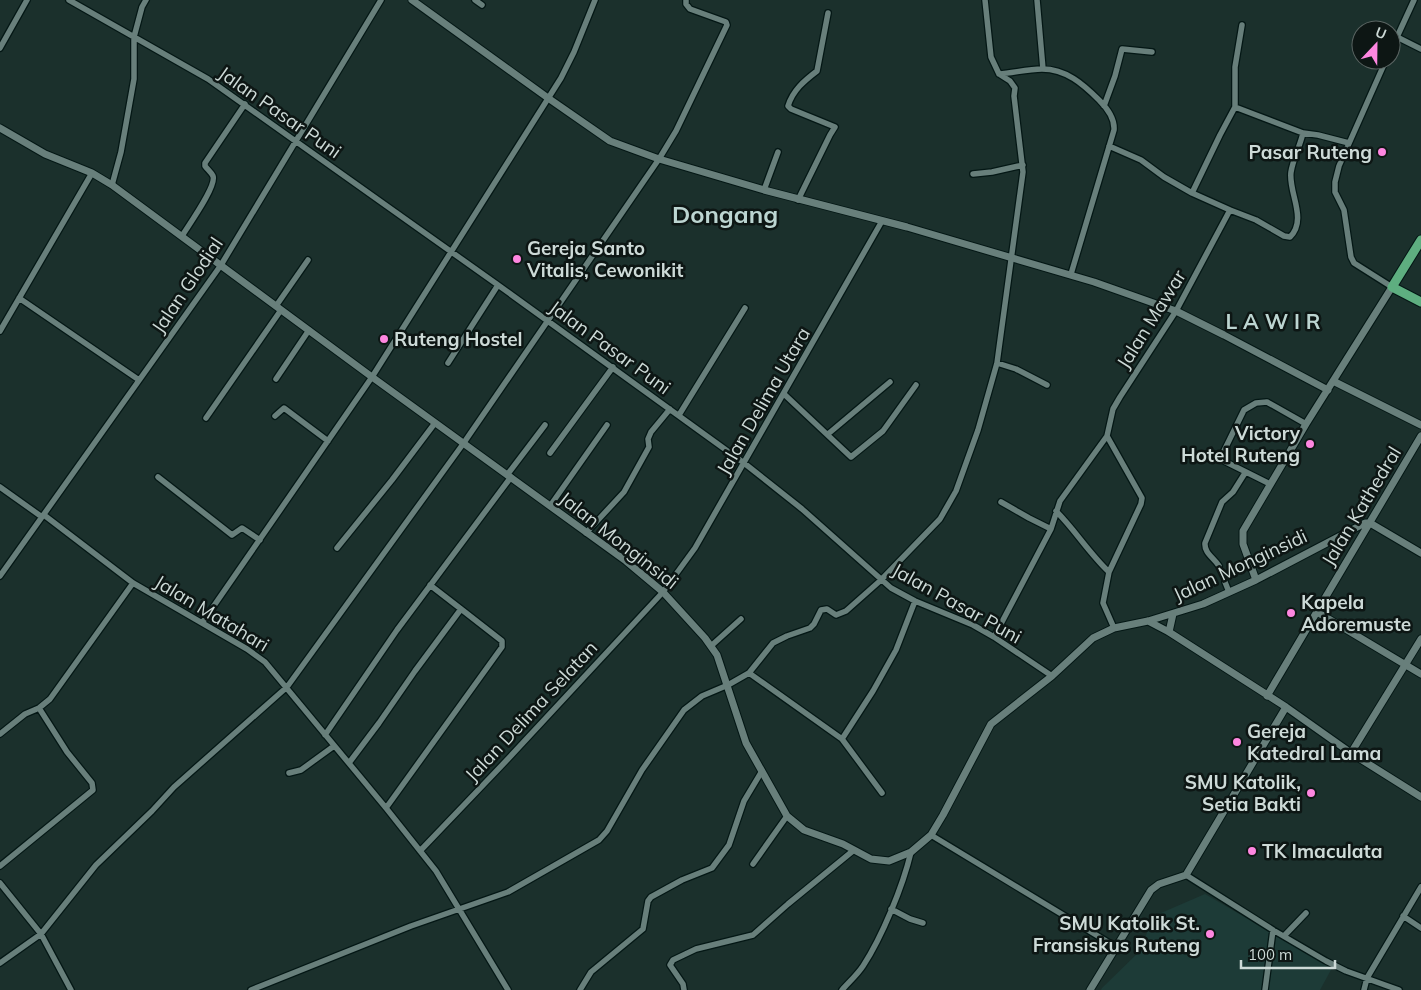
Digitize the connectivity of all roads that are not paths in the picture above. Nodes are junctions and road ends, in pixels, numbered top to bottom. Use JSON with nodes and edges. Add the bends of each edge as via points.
{"nodes":[{"id":1,"x":27,"y":0,"type":"edge"},
{"id":2,"x":68,"y":0,"type":"edge"},
{"id":3,"x":146,"y":0,"type":"edge"},
{"id":4,"x":381,"y":0,"type":"edge"},
{"id":5,"x":412,"y":0,"type":"edge"},
{"id":6,"x":475,"y":0,"type":"edge"},
{"id":7,"x":595,"y":0,"type":"edge"},
{"id":8,"x":686,"y":0,"type":"edge"},
{"id":9,"x":985,"y":0,"type":"edge"},
{"id":10,"x":1036,"y":0,"type":"edge"},
{"id":11,"x":1414,"y":0,"type":"edge"},
{"id":12,"x":482,"y":5,"type":"dead end"},
{"id":13,"x":828,"y":13,"type":"dead end"},
{"id":14,"x":1242,"y":25,"type":"dead end"},
{"id":15,"x":1401,"y":28,"type":"edge"},
{"id":16,"x":134,"y":37,"type":"junction"},
{"id":17,"x":1401,"y":39,"type":"edge"},
{"id":18,"x":0,"y":48,"type":"edge"},
{"id":19,"x":1421,"y":49,"type":"edge"},
{"id":20,"x":1152,"y":52,"type":"dead end"},
{"id":21,"x":1043,"y":69,"type":"junction"},
{"id":22,"x":1382,"y":70,"type":"edge"},
{"id":23,"x":999,"y":74,"type":"junction"},
{"id":24,"x":548,"y":98,"type":"junction"},
{"id":25,"x":245,"y":104,"type":"junction"},
{"id":26,"x":1104,"y":106,"type":"junction"},
{"id":27,"x":1235,"y":107,"type":"junction"},
{"id":28,"x":0,"y":128,"type":"edge"},
{"id":29,"x":1304,"y":133,"type":"junction"},
{"id":30,"x":296,"y":140,"type":"junction"},
{"id":31,"x":1350,"y":143,"type":"junction"},
{"id":32,"x":1109,"y":146,"type":"junction"},
{"id":33,"x":778,"y":152,"type":"dead end"},
{"id":34,"x":660,"y":160,"type":"junction"},
{"id":35,"x":1022,"y":165,"type":"junction"},
{"id":36,"x":92,"y":173,"type":"junction"},
{"id":37,"x":972,"y":174,"type":"dead end"},
{"id":38,"x":112,"y":185,"type":"junction"},
{"id":39,"x":764,"y":190,"type":"junction"},
{"id":40,"x":1192,"y":193,"type":"junction"},
{"id":41,"x":798,"y":200,"type":"junction"},
{"id":42,"x":1230,"y":210,"type":"junction"},
{"id":43,"x":882,"y":221,"type":"junction"},
{"id":44,"x":182,"y":236,"type":"junction"},
{"id":45,"x":1421,"y":240,"type":"edge"},
{"id":46,"x":451,"y":252,"type":"junction"},
{"id":47,"x":1012,"y":258,"type":"junction"},
{"id":48,"x":308,"y":260,"type":"dead end"},
{"id":49,"x":221,"y":265,"type":"junction"},
{"id":50,"x":1071,"y":274,"type":"junction"},
{"id":51,"x":498,"y":285,"type":"junction"},
{"id":52,"x":1392,"y":287,"type":"junction"},
{"id":53,"x":19,"y":298,"type":"junction"},
{"id":54,"x":1421,"y":302,"type":"edge"},
{"id":55,"x":279,"y":308,"type":"junction"},
{"id":56,"x":745,"y":308,"type":"dead end"},
{"id":57,"x":1176,"y":311,"type":"junction"},
{"id":58,"x":548,"y":321,"type":"junction"},
{"id":59,"x":309,"y":330,"type":"junction"},
{"id":60,"x":0,"y":331,"type":"edge"},
{"id":61,"x":448,"y":363,"type":"dead end"},
{"id":62,"x":997,"y":363,"type":"junction"},
{"id":63,"x":613,"y":367,"type":"junction"},
{"id":64,"x":372,"y":377,"type":"junction"},
{"id":65,"x":276,"y":379,"type":"dead end"},
{"id":66,"x":139,"y":380,"type":"junction"},
{"id":67,"x":1333,"y":381,"type":"junction"},
{"id":68,"x":890,"y":382,"type":"dead end"},
{"id":69,"x":916,"y":385,"type":"dead end"},
{"id":70,"x":1047,"y":385,"type":"dead end"},
{"id":71,"x":1328,"y":390,"type":"junction"},
{"id":72,"x":784,"y":394,"type":"junction"},
{"id":73,"x":670,"y":409,"type":"junction"},
{"id":74,"x":679,"y":415,"type":"junction"},
{"id":75,"x":275,"y":416,"type":"dead end"},
{"id":76,"x":206,"y":418,"type":"dead end"},
{"id":77,"x":434,"y":423,"type":"junction"},
{"id":78,"x":1306,"y":424,"type":"junction"},
{"id":79,"x":545,"y":425,"type":"dead end"},
{"id":80,"x":606,"y":425,"type":"dead end"},
{"id":81,"x":1421,"y":425,"type":"edge"},
{"id":82,"x":828,"y":434,"type":"junction"},
{"id":83,"x":1106,"y":436,"type":"junction"},
{"id":84,"x":1421,"y":436,"type":"edge"},
{"id":85,"x":328,"y":441,"type":"junction"},
{"id":86,"x":464,"y":444,"type":"junction"},
{"id":87,"x":550,"y":453,"type":"dead end"},
{"id":88,"x":744,"y":463,"type":"junction"},
{"id":89,"x":1245,"y":473,"type":"junction"},
{"id":90,"x":509,"y":476,"type":"junction"},
{"id":91,"x":158,"y":477,"type":"dead end"},
{"id":92,"x":1270,"y":484,"type":"junction"},
{"id":93,"x":0,"y":487,"type":"edge"},
{"id":94,"x":1001,"y":502,"type":"dead end"},
{"id":95,"x":550,"y":506,"type":"junction"},
{"id":96,"x":1056,"y":511,"type":"junction"},
{"id":97,"x":43,"y":516,"type":"junction"},
{"id":98,"x":1370,"y":523,"type":"junction"},
{"id":99,"x":1051,"y":529,"type":"junction"},
{"id":100,"x":586,"y":533,"type":"junction"},
{"id":101,"x":260,"y":540,"type":"junction"},
{"id":102,"x":337,"y":548,"type":"dead end"},
{"id":103,"x":1421,"y":553,"type":"edge"},
{"id":104,"x":1219,"y":566,"type":"tunnel mouth"},
{"id":105,"x":1108,"y":572,"type":"junction"},
{"id":106,"x":0,"y":576,"type":"edge"},
{"id":107,"x":881,"y":580,"type":"junction"},
{"id":108,"x":1256,"y":580,"type":"junction"},
{"id":109,"x":1225,"y":582,"type":"tunnel mouth"},
{"id":110,"x":133,"y":583,"type":"junction"},
{"id":111,"x":430,"y":585,"type":"junction"},
{"id":112,"x":663,"y":592,"type":"junction"},
{"id":113,"x":1229,"y":592,"type":"junction"},
{"id":114,"x":915,"y":601,"type":"junction"},
{"id":115,"x":462,"y":610,"type":"junction"},
{"id":116,"x":1317,"y":612,"type":"junction"},
{"id":117,"x":1173,"y":614,"type":"junction"},
{"id":118,"x":741,"y":619,"type":"dead end"},
{"id":119,"x":1148,"y":621,"type":"junction"},
{"id":120,"x":202,"y":623,"type":"junction"},
{"id":121,"x":1114,"y":628,"type":"junction"},
{"id":122,"x":1169,"y":632,"type":"junction"},
{"id":123,"x":994,"y":637,"type":"junction"},
{"id":124,"x":1421,"y":639,"type":"edge"},
{"id":125,"x":711,"y":646,"type":"junction"},
{"id":126,"x":1405,"y":666,"type":"junction"},
{"id":127,"x":749,"y":673,"type":"junction"},
{"id":128,"x":1421,"y":674,"type":"edge"},
{"id":129,"x":1052,"y":676,"type":"junction"},
{"id":130,"x":728,"y":685,"type":"junction"},
{"id":131,"x":287,"y":687,"type":"junction"},
{"id":132,"x":1267,"y":696,"type":"junction"},
{"id":133,"x":1286,"y":707,"type":"junction"},
{"id":134,"x":39,"y":708,"type":"junction"},
{"id":135,"x":0,"y":734,"type":"edge"},
{"id":136,"x":324,"y":735,"type":"junction"},
{"id":137,"x":842,"y":739,"type":"junction"},
{"id":138,"x":334,"y":746,"type":"junction"},
{"id":139,"x":1351,"y":753,"type":"junction"},
{"id":140,"x":349,"y":763,"type":"junction"},
{"id":141,"x":762,"y":771,"type":"junction"},
{"id":142,"x":289,"y":773,"type":"dead end"},
{"id":143,"x":882,"y":793,"type":"dead end"},
{"id":144,"x":1421,"y":797,"type":"edge"},
{"id":145,"x":386,"y":808,"type":"junction"},
{"id":146,"x":787,"y":816,"type":"junction"},
{"id":147,"x":931,"y":835,"type":"junction"},
{"id":148,"x":420,"y":850,"type":"junction"},
{"id":149,"x":854,"y":850,"type":"junction"},
{"id":150,"x":912,"y":852,"type":"junction"},
{"id":151,"x":753,"y":864,"type":"dead end"},
{"id":152,"x":0,"y":866,"type":"edge"},
{"id":153,"x":1186,"y":875,"type":"junction"},
{"id":154,"x":0,"y":883,"type":"edge"},
{"id":155,"x":1421,"y":886,"type":"edge"},
{"id":156,"x":6,"y":889,"type":"junction"},
{"id":157,"x":0,"y":893,"type":"edge"},
{"id":158,"x":891,"y":909,"type":"junction"},
{"id":159,"x":458,"y":910,"type":"junction"},
{"id":160,"x":1306,"y":913,"type":"dead end"},
{"id":161,"x":1403,"y":916,"type":"junction"},
{"id":162,"x":923,"y":923,"type":"dead end"},
{"id":163,"x":1421,"y":928,"type":"edge"},
{"id":164,"x":1273,"y":930,"type":"junction"},
{"id":165,"x":42,"y":934,"type":"junction"},
{"id":166,"x":1284,"y":936,"type":"junction"},
{"id":167,"x":1116,"y":947,"type":"junction"},
{"id":168,"x":0,"y":963,"type":"edge"},
{"id":169,"x":1367,"y":978,"type":"junction"},
{"id":170,"x":505,"y":989,"type":"edge"},
{"id":171,"x":71,"y":990,"type":"edge"},
{"id":172,"x":251,"y":990,"type":"edge"},
{"id":173,"x":580,"y":990,"type":"edge"},
{"id":174,"x":684,"y":990,"type":"edge"},
{"id":175,"x":842,"y":990,"type":"edge"},
{"id":176,"x":1090,"y":990,"type":"edge"},
{"id":177,"x":1265,"y":990,"type":"edge"},
{"id":178,"x":1364,"y":990,"type":"edge"},
{"id":179,"x":1400,"y":990,"type":"edge"}],
"edges":[{"from":1,"to":18,"type":"street"},
{"from":2,"to":16,"type":"street","name":"Jalan Pasar Puni"},
{"from":3,"to":16,"type":"street"},
{"from":4,"to":30,"type":"street","name":"Jalan Glodial"},
{"from":5,"to":24,"type":"street"},
{"from":6,"to":12,"type":"street"},
{"from":7,"to":24,"type":"street","via":[[574,52]]},
{"from":8,"to":34,"type":"street","via":[[690,9],[728,25]]},
{"from":9,"to":23,"type":"street","via":[[991,57]]},
{"from":10,"to":21,"type":"street"},
{"from":11,"to":15,"type":"street"},
{"from":13,"to":41,"type":"street","via":[[817,71],[805,79],[788,106],[835,128]]},
{"from":14,"to":27,"type":"street","via":[[1235,67]]},
{"from":16,"to":25,"type":"street","name":"Jalan Pasar Puni"},
{"from":16,"to":38,"type":"street","via":[[134,79]]},
{"from":17,"to":19,"type":"street"},
{"from":20,"to":26,"type":"street","via":[[1122,49]]},
{"from":21,"to":23,"type":"street"},
{"from":21,"to":26,"type":"street","via":[[1071,76]]},
{"from":22,"to":31,"type":"street"},
{"from":23,"to":35,"type":"street","via":[[1015,88]]},
{"from":24,"to":34,"type":"street","via":[[604,138]]},
{"from":24,"to":46,"type":"street"},
{"from":25,"to":30,"type":"street","name":"Jalan Pasar Puni"},
{"from":25,"to":44,"type":"street","via":[[205,163],[213,181]]},
{"from":26,"to":32,"type":"street","via":[[1115,126]]},
{"from":27,"to":29,"type":"street"},
{"from":27,"to":40,"type":"street"},
{"from":28,"to":36,"type":"street","name":"Jalan Monginsidi","via":[[45,154]]},
{"from":29,"to":31,"type":"street"},
{"from":29,"to":42,"type":"street","via":[[1292,170],[1291,181],[1298,212],[1292,236],[1284,236]]},
{"from":30,"to":46,"type":"street","name":"Jalan Pasar Puni"},
{"from":30,"to":49,"type":"street","name":"Jalan Glodial"},
{"from":31,"to":52,"type":"street","via":[[1339,166],[1335,192],[1344,210],[1351,258]]},
{"from":32,"to":40,"type":"street","via":[[1141,160]]},
{"from":32,"to":50,"type":"street"},
{"from":33,"to":39,"type":"street"},
{"from":34,"to":39,"type":"street"},
{"from":34,"to":58,"type":"street"},
{"from":35,"to":37,"type":"street"},
{"from":35,"to":47,"type":"street"},
{"from":36,"to":38,"type":"street","name":"Jalan Monginsidi"},
{"from":36,"to":53,"type":"street"},
{"from":38,"to":44,"type":"street","name":"Jalan Monginsidi"},
{"from":39,"to":41,"type":"street"},
{"from":40,"to":42,"type":"street"},
{"from":41,"to":43,"type":"street"},
{"from":42,"to":57,"type":"street","name":"Jalan Mawar"},
{"from":43,"to":47,"type":"street"},
{"from":43,"to":72,"type":"street","name":"Jalan Delima Utara"},
{"from":44,"to":49,"type":"street","name":"Jalan Monginsidi"},
{"from":45,"to":52,"type":"main road"},
{"from":46,"to":51,"type":"street","name":"Jalan Pasar Puni"},
{"from":46,"to":64,"type":"street"},
{"from":47,"to":50,"type":"street"},
{"from":47,"to":62,"type":"street"},
{"from":48,"to":55,"type":"street"},
{"from":49,"to":55,"type":"street","name":"Jalan Monginsidi"},
{"from":49,"to":66,"type":"street","name":"Jalan Glodial"},
{"from":50,"to":57,"type":"street"},
{"from":51,"to":58,"type":"street","name":"Jalan Pasar Puni"},
{"from":51,"to":61,"type":"street"},
{"from":52,"to":54,"type":"main road"},
{"from":52,"to":67,"type":"street"},
{"from":53,"to":60,"type":"street"},
{"from":53,"to":66,"type":"street"},
{"from":55,"to":59,"type":"street","name":"Jalan Monginsidi"},
{"from":55,"to":76,"type":"street"},
{"from":56,"to":74,"type":"street"},
{"from":57,"to":71,"type":"street"},
{"from":57,"to":83,"type":"street","name":"Jalan Mawar","via":[[1113,409]]},
{"from":58,"to":63,"type":"street","name":"Jalan Pasar Puni"},
{"from":58,"to":86,"type":"street"},
{"from":59,"to":64,"type":"street","name":"Jalan Monginsidi"},
{"from":59,"to":65,"type":"street"},
{"from":62,"to":70,"type":"street"},
{"from":62,"to":107,"type":"street","via":[[978,430],[948,507]]},
{"from":63,"to":73,"type":"street","name":"Jalan Pasar Puni"},
{"from":63,"to":87,"type":"street"},
{"from":64,"to":77,"type":"street","name":"Jalan Monginsidi"},
{"from":64,"to":85,"type":"street"},
{"from":66,"to":97,"type":"street","name":"Jalan Glodial"},
{"from":67,"to":71,"type":"street"},
{"from":67,"to":81,"type":"street"},
{"from":68,"to":82,"type":"street"},
{"from":69,"to":82,"type":"street","via":[[883,431],[852,456]]},
{"from":71,"to":78,"type":"street"},
{"from":72,"to":82,"type":"street"},
{"from":72,"to":88,"type":"street","name":"Jalan Delima Utara"},
{"from":73,"to":74,"type":"street","name":"Jalan Pasar Puni"},
{"from":73,"to":100,"type":"street","via":[[651,432],[649,447],[628,487]]},
{"from":74,"to":88,"type":"street","name":"Jalan Pasar Puni"},
{"from":75,"to":85,"type":"street","via":[[284,408]]},
{"from":77,"to":86,"type":"street","name":"Jalan Monginsidi"},
{"from":77,"to":102,"type":"street"},
{"from":78,"to":89,"type":"street","via":[[1266,402],[1256,402],[1246,409],[1220,460]]},
{"from":78,"to":92,"type":"street"},
{"from":79,"to":90,"type":"street"},
{"from":80,"to":95,"type":"street"},
{"from":83,"to":96,"type":"street","name":"Jalan Mawar"},
{"from":83,"to":105,"type":"street","via":[[1142,501]]},
{"from":84,"to":98,"type":"street","name":"Jalan Kathedral"},
{"from":85,"to":101,"type":"street"},
{"from":86,"to":90,"type":"street","name":"Jalan Monginsidi"},
{"from":86,"to":131,"type":"street"},
{"from":88,"to":107,"type":"street","name":"Jalan Pasar Puni","via":[[844,545]]},
{"from":88,"to":112,"type":"street","name":"Jalan Delima Utara","via":[[695,548]]},
{"from":89,"to":92,"type":"street"},
{"from":89,"to":104,"type":"street","via":[[1234,492],[1222,502],[1204,543]]},
{"from":90,"to":95,"type":"street","name":"Jalan Monginsidi"},
{"from":90,"to":111,"type":"street"},
{"from":91,"to":101,"type":"street","via":[[232,535],[242,528]]},
{"from":92,"to":108,"type":"street","via":[[1242,535]]},
{"from":93,"to":97,"type":"street","name":"Jalan Matahari"},
{"from":94,"to":99,"type":"street"},
{"from":95,"to":100,"type":"street","name":"Jalan Monginsidi"},
{"from":96,"to":99,"type":"street","name":"Jalan Mawar"},
{"from":96,"to":105,"type":"street"},
{"from":97,"to":106,"type":"street","name":"Jalan Glodial"},
{"from":97,"to":110,"type":"street","name":"Jalan Matahari"},
{"from":98,"to":103,"type":"street"},
{"from":98,"to":108,"type":"street","name":"Jalan Monginsidi","via":[[1360,525]]},
{"from":98,"to":116,"type":"street","name":"Jalan Kathedral"},
{"from":99,"to":123,"type":"street","name":"Jalan Mawar"},
{"from":100,"to":112,"type":"street","name":"Jalan Monginsidi"},
{"from":101,"to":120,"type":"street"},
{"from":105,"to":121,"type":"street","via":[[1103,599]]},
{"from":107,"to":114,"type":"street","name":"Jalan Pasar Puni"},
{"from":107,"to":127,"type":"street","via":[[839,615],[824,608],[810,628],[773,643]]},
{"from":108,"to":113,"type":"street","name":"Jalan Monginsidi"},
{"from":109,"to":113,"type":"street"},
{"from":110,"to":120,"type":"street","name":"Jalan Matahari"},
{"from":110,"to":134,"type":"street","via":[[50,699]]},
{"from":111,"to":115,"type":"street"},
{"from":111,"to":136,"type":"street"},
{"from":112,"to":125,"type":"street","name":"Jalan Monginsidi"},
{"from":112,"to":148,"type":"street","name":"Jalan Delima Selatan"},
{"from":113,"to":117,"type":"street","name":"Jalan Monginsidi"},
{"from":114,"to":123,"type":"street","name":"Jalan Pasar Puni"},
{"from":114,"to":137,"type":"street","via":[[896,650]]},
{"from":115,"to":140,"type":"street"},
{"from":115,"to":145,"type":"street","via":[[503,645]]},
{"from":116,"to":126,"type":"street"},
{"from":116,"to":132,"type":"street","name":"Jalan Kathedral"},
{"from":117,"to":119,"type":"street","name":"Jalan Monginsidi"},
{"from":117,"to":122,"type":"street"},
{"from":118,"to":125,"type":"street"},
{"from":119,"to":121,"type":"street","name":"Jalan Monginsidi"},
{"from":119,"to":122,"type":"street"},
{"from":120,"to":131,"type":"street","name":"Jalan Matahari","via":[[259,656]]},
{"from":121,"to":129,"type":"street","name":"Jalan Monginsidi","via":[[1093,638]]},
{"from":122,"to":132,"type":"street"},
{"from":123,"to":129,"type":"street","name":"Jalan Pasar Puni"},
{"from":124,"to":126,"type":"street"},
{"from":125,"to":130,"type":"street","name":"Jalan Monginsidi"},
{"from":126,"to":128,"type":"street"},
{"from":126,"to":139,"type":"street"},
{"from":127,"to":130,"type":"street"},
{"from":127,"to":137,"type":"street"},
{"from":129,"to":147,"type":"street","name":"Jalan Monginsidi","via":[[991,724]]},
{"from":130,"to":141,"type":"street","name":"Jalan Monginsidi","via":[[746,742]]},
{"from":130,"to":159,"type":"street","via":[[702,696],[684,710],[599,840],[508,892]]},
{"from":131,"to":136,"type":"street","name":"Jalan Matahari"},
{"from":131,"to":165,"type":"street","via":[[174,786],[96,865]]},
{"from":132,"to":133,"type":"street"},
{"from":133,"to":139,"type":"street"},
{"from":133,"to":153,"type":"street"},
{"from":134,"to":135,"type":"street","via":[[25,714]]},
{"from":134,"to":152,"type":"street","via":[[93,790]]},
{"from":136,"to":138,"type":"street","name":"Jalan Matahari"},
{"from":137,"to":143,"type":"street"},
{"from":138,"to":140,"type":"street","name":"Jalan Matahari"},
{"from":138,"to":142,"type":"street","via":[[301,770]]},
{"from":139,"to":144,"type":"street"},
{"from":140,"to":145,"type":"street","name":"Jalan Matahari"},
{"from":141,"to":146,"type":"street","name":"Jalan Monginsidi"},
{"from":141,"to":173,"type":"street","via":[[744,800],[729,845],[712,868],[651,897],[643,929],[591,972]]},
{"from":145,"to":148,"type":"street","name":"Jalan Matahari"},
{"from":146,"to":149,"type":"street","name":"Jalan Monginsidi","via":[[804,830]]},
{"from":146,"to":151,"type":"street"},
{"from":147,"to":150,"type":"street","name":"Jalan Monginsidi"},
{"from":147,"to":167,"type":"street"},
{"from":148,"to":159,"type":"street","name":"Jalan Matahari"},
{"from":149,"to":150,"type":"street","name":"Jalan Monginsidi","via":[[881,861]]},
{"from":149,"to":174,"type":"street","via":[[754,934],[696,949],[673,960],[670,965]]},
{"from":150,"to":158,"type":"street"},
{"from":153,"to":164,"type":"street"},
{"from":153,"to":167,"type":"street","via":[[1151,890]]},
{"from":154,"to":156,"type":"street"},
{"from":155,"to":161,"type":"street"},
{"from":156,"to":157,"type":"street"},
{"from":156,"to":165,"type":"street"},
{"from":158,"to":162,"type":"street"},
{"from":158,"to":175,"type":"street","via":[[867,959]]},
{"from":159,"to":170,"type":"street","name":"Jalan Matahari"},
{"from":159,"to":172,"type":"street"},
{"from":160,"to":166,"type":"street"},
{"from":161,"to":163,"type":"street"},
{"from":161,"to":169,"type":"street"},
{"from":164,"to":166,"type":"street"},
{"from":164,"to":177,"type":"street"},
{"from":165,"to":168,"type":"street"},
{"from":165,"to":171,"type":"street"},
{"from":166,"to":169,"type":"street","via":[[1326,961]]},
{"from":167,"to":176,"type":"street"},
{"from":169,"to":178,"type":"street"},
{"from":169,"to":179,"type":"street"}]}
